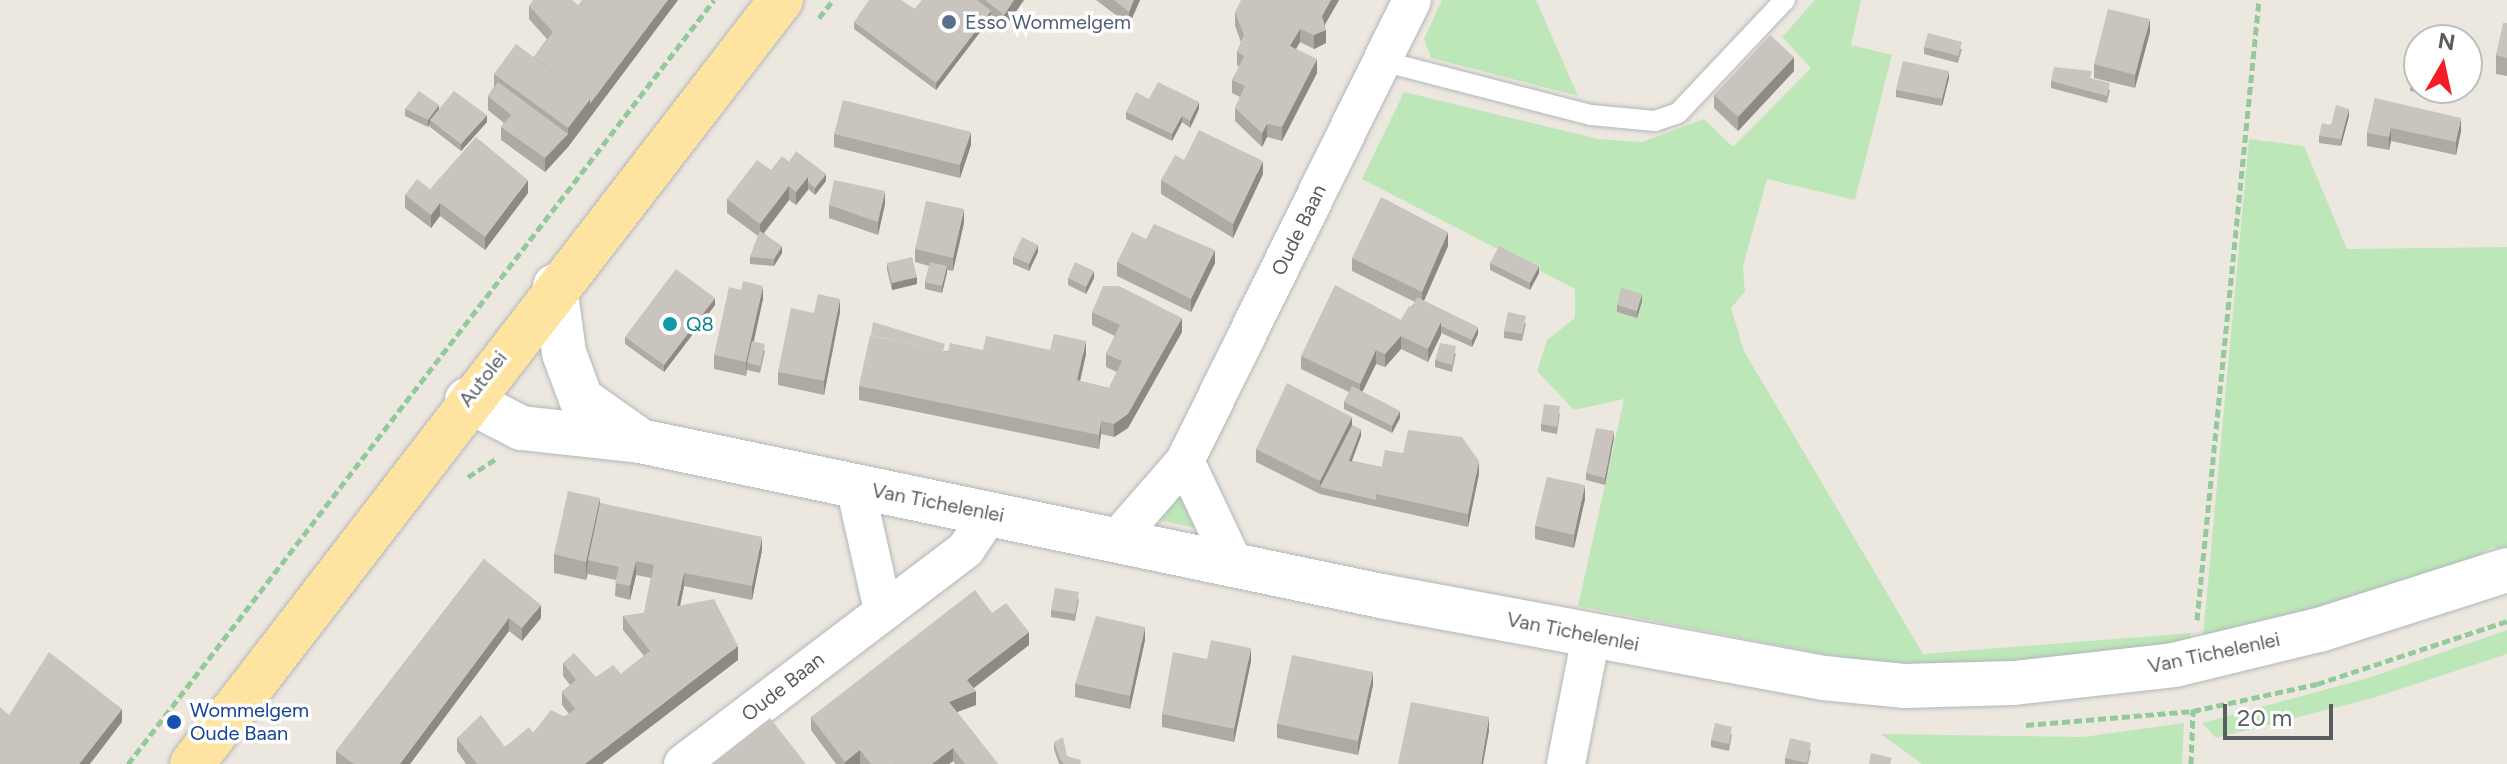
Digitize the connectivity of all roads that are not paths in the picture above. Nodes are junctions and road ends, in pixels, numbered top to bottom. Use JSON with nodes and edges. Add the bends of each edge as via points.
{"nodes":[{"id":1,"x":781,"y":0,"type":"edge"},
{"id":2,"x":1412,"y":0,"type":"edge"},
{"id":3,"x":1785,"y":0,"type":"edge"},
{"id":4,"x":1382,"y":61,"type":"junction"},
{"id":5,"x":555,"y":286,"type":"junction"},
{"id":6,"x":467,"y":400,"type":"junction"},
{"id":7,"x":640,"y":441,"type":"junction"},
{"id":8,"x":1185,"y":461,"type":"junction"},
{"id":9,"x":855,"y":486,"type":"junction"},
{"id":10,"x":990,"y":513,"type":"junction"},
{"id":11,"x":1117,"y":539,"type":"junction"},
{"id":12,"x":1234,"y":564,"type":"junction"},
{"id":13,"x":2507,"y":570,"type":"edge"},
{"id":14,"x":883,"y":610,"type":"junction"},
{"id":15,"x":1591,"y":636,"type":"junction"},
{"id":16,"x":192,"y":764,"type":"edge"},
{"id":17,"x":683,"y":764,"type":"edge"},
{"id":18,"x":1566,"y":764,"type":"edge"}],
"edges":[{"from":1,"to":5,"type":"main road","name":"Autolei"},
{"from":2,"to":4,"type":"street","name":"Oude Baan"},
{"from":3,"to":4,"type":"lane","via":[[1678,113],[1655,121],[1591,115]]},
{"from":4,"to":8,"type":"street","name":"Oude Baan"},
{"from":5,"to":6,"type":"main road","name":"Autolei"},
{"from":5,"to":7,"type":"street","name":"Van Tichelenlei","via":[[564,353],[581,399]]},
{"from":6,"to":7,"type":"street","name":"Van Tichelenlei","via":[[521,428]]},
{"from":6,"to":16,"type":"main road","name":"Autolei"},
{"from":7,"to":9,"type":"street","name":"Van Tichelenlei"},
{"from":8,"to":11,"type":"street","name":"Oude Baan"},
{"from":8,"to":12,"type":"street"},
{"from":9,"to":10,"type":"street","name":"Van Tichelenlei"},
{"from":9,"to":14,"type":"street"},
{"from":10,"to":11,"type":"street","name":"Van Tichelenlei"},
{"from":10,"to":14,"type":"street","name":"Oude Baan","via":[[966,549]]},
{"from":11,"to":12,"type":"street","name":"Van Tichelenlei"},
{"from":12,"to":15,"type":"street","name":"Van Tichelenlei"},
{"from":13,"to":15,"type":"street","name":"Van Tichelenlei","via":[[2196,661],[2014,683],[1904,686]]},
{"from":14,"to":17,"type":"street","name":"Oude Baan"},
{"from":15,"to":18,"type":"street"}]}
